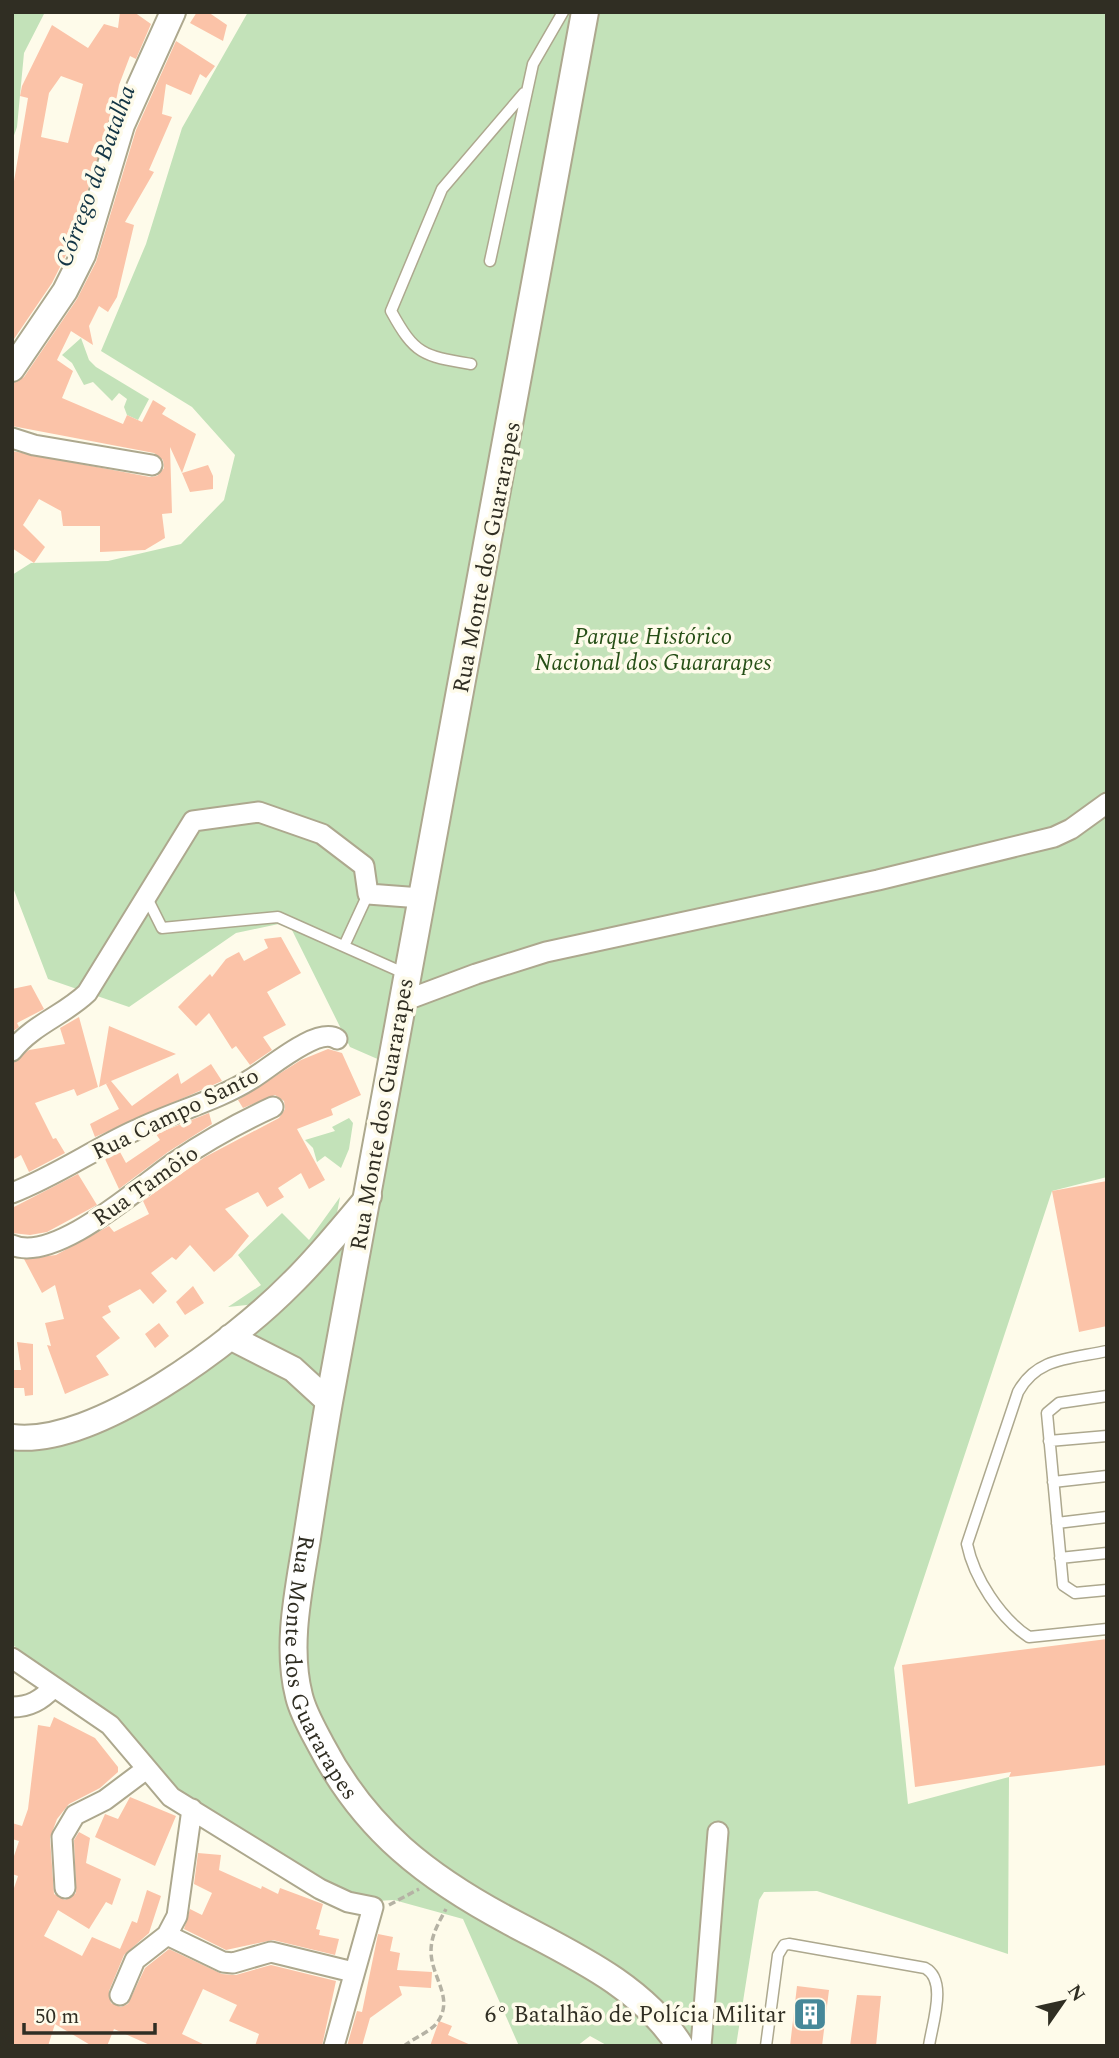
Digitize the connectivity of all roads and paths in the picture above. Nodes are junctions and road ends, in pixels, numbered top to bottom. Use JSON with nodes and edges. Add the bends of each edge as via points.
{"nodes":[{"id":1,"x":173,"y":12,"type":"edge"},
{"id":2,"x":563,"y":12,"type":"edge"},
{"id":3,"x":585,"y":12,"type":"edge"},
{"id":4,"x":524,"y":93,"type":"junction"},
{"id":5,"x":490,"y":261,"type":"dead end"},
{"id":6,"x":471,"y":363,"type":"dead end"},
{"id":7,"x":12,"y":369,"type":"edge"},
{"id":8,"x":12,"y":438,"type":"edge"},
{"id":9,"x":152,"y":465,"type":"dead end"},
{"id":10,"x":1107,"y":803,"type":"edge"},
{"id":11,"x":368,"y":894,"type":"junction"},
{"id":12,"x":146,"y":896,"type":"junction"},
{"id":13,"x":421,"y":898,"type":"junction"},
{"id":14,"x":344,"y":946,"type":"junction"},
{"id":15,"x":406,"y":974,"type":"junction"},
{"id":16,"x":401,"y":1002,"type":"junction"},
{"id":17,"x":337,"y":1039,"type":"dead end"},
{"id":18,"x":12,"y":1051,"type":"edge"},
{"id":19,"x":273,"y":1107,"type":"dead end"},
{"id":20,"x":12,"y":1193,"type":"edge"},
{"id":21,"x":369,"y":1196,"type":"junction"},
{"id":22,"x":12,"y":1245,"type":"edge"},
{"id":23,"x":230,"y":1336,"type":"junction"},
{"id":24,"x":1107,"y":1352,"type":"edge"},
{"id":25,"x":1107,"y":1396,"type":"edge"},
{"id":26,"x":329,"y":1402,"type":"junction"},
{"id":27,"x":1107,"y":1436,"type":"edge"},
{"id":28,"x":12,"y":1437,"type":"edge"},
{"id":29,"x":1049,"y":1441,"type":"junction"},
{"id":30,"x":1107,"y":1476,"type":"edge"},
{"id":31,"x":1053,"y":1482,"type":"junction"},
{"id":32,"x":1107,"y":1517,"type":"edge"},
{"id":33,"x":1057,"y":1523,"type":"junction"},
{"id":34,"x":1107,"y":1553,"type":"edge"},
{"id":35,"x":1060,"y":1558,"type":"junction"},
{"id":36,"x":1107,"y":1590,"type":"edge"},
{"id":37,"x":1107,"y":1629,"type":"edge"},
{"id":38,"x":12,"y":1658,"type":"edge"},
{"id":39,"x":52,"y":1688,"type":"junction"},
{"id":40,"x":12,"y":1707,"type":"edge"},
{"id":41,"x":145,"y":1770,"type":"junction"},
{"id":42,"x":192,"y":1809,"type":"junction"},
{"id":43,"x":718,"y":1832,"type":"dead end"},
{"id":44,"x":445,"y":1885,"type":"junction"},
{"id":45,"x":65,"y":1888,"type":"dead end"},
{"id":46,"x":373,"y":1908,"type":"junction"},
{"id":47,"x":167,"y":1935,"type":"junction"},
{"id":48,"x":354,"y":1972,"type":"junction"},
{"id":49,"x":120,"y":1995,"type":"dead end"},
{"id":50,"x":334,"y":2046,"type":"edge"},
{"id":51,"x":404,"y":2046,"type":"edge"},
{"id":52,"x":680,"y":2046,"type":"edge"},
{"id":53,"x":701,"y":2046,"type":"edge"},
{"id":54,"x":766,"y":2046,"type":"edge"},
{"id":55,"x":929,"y":2046,"type":"edge"}],
"edges":[{"from":1,"to":7,"type":"street","via":[[122,125],[83,254],[65,291]]},
{"from":2,"to":4,"type":"lane","via":[[533,64]]},
{"from":3,"to":13,"type":"main road","name":"Rua Monte dos Guararapes"},
{"from":4,"to":5,"type":"lane"},
{"from":4,"to":6,"type":"lane","via":[[442,189],[391,311],[406,338],[429,357]]},
{"from":8,"to":9,"type":"street","via":[[34,446]]},
{"from":10,"to":16,"type":"street","via":[[1054,837],[546,952]]},
{"from":11,"to":12,"type":"street","via":[[364,866],[322,834],[259,812],[193,821]]},
{"from":11,"to":13,"type":"street"},
{"from":11,"to":14,"type":"lane"},
{"from":12,"to":14,"type":"lane","via":[[162,928],[278,917]]},
{"from":12,"to":18,"type":"street","via":[[88,993],[24,1035]]},
{"from":13,"to":15,"type":"main road","name":"Rua Monte dos Guararapes"},
{"from":14,"to":15,"type":"lane"},
{"from":15,"to":16,"type":"main road","name":"Rua Monte dos Guararapes"},
{"from":16,"to":21,"type":"main road","name":"Rua Monte dos Guararapes"},
{"from":17,"to":20,"type":"street","name":"Rua Campo Santo","via":[[324,1036],[302,1045],[224,1094],[136,1129]]},
{"from":19,"to":22,"type":"street","name":"Rua Tamôio","via":[[224,1130],[86,1227],[34,1247]]},
{"from":21,"to":23,"type":"street","via":[[307,1269]]},
{"from":21,"to":26,"type":"main road","name":"Rua Monte dos Guararapes"},
{"from":23,"to":26,"type":"street","via":[[293,1369]]},
{"from":23,"to":28,"type":"street","via":[[109,1415],[62,1434]]},
{"from":24,"to":37,"type":"lane","via":[[1050,1362],[1027,1375],[967,1544],[970,1559],[990,1594],[1029,1637]]},
{"from":25,"to":29,"type":"lane","via":[[1052,1407],[1047,1413]]},
{"from":26,"to":44,"type":"main road","name":"Rua Monte dos Guararapes","via":[[295,1614],[299,1696],[328,1758],[373,1824]]},
{"from":27,"to":29,"type":"lane"},
{"from":29,"to":31,"type":"lane"},
{"from":30,"to":31,"type":"lane"},
{"from":31,"to":33,"type":"lane"},
{"from":32,"to":33,"type":"lane"},
{"from":33,"to":35,"type":"lane"},
{"from":34,"to":35,"type":"lane"},
{"from":35,"to":36,"type":"lane","via":[[1063,1585],[1069,1591]]},
{"from":38,"to":39,"type":"street"},
{"from":39,"to":40,"type":"street","via":[[29,1705]]},
{"from":39,"to":41,"type":"street","via":[[110,1725]]},
{"from":41,"to":42,"type":"street","via":[[171,1797]]},
{"from":41,"to":45,"type":"street","via":[[105,1800],[75,1815],[62,1837]]},
{"from":42,"to":46,"type":"street","via":[[320,1889]]},
{"from":42,"to":47,"type":"street","via":[[177,1916]]},
{"from":43,"to":53,"type":"street"},
{"from":44,"to":46,"type":"path"},
{"from":44,"to":51,"type":"path","via":[[431,1950],[436,1980],[446,1998],[444,2012],[435,2025]]},
{"from":44,"to":52,"type":"main road","name":"Rua Monte dos Guararapes","via":[[593,1967],[660,2020]]},
{"from":46,"to":48,"type":"street"},
{"from":47,"to":48,"type":"street","via":[[223,1962],[271,1952]]},
{"from":47,"to":49,"type":"street","via":[[135,1960]]},
{"from":48,"to":50,"type":"street"},
{"from":54,"to":55,"type":"lane","via":[[778,1955],[783,1945],[789,1944],[933,1972],[938,1982]]}]}
